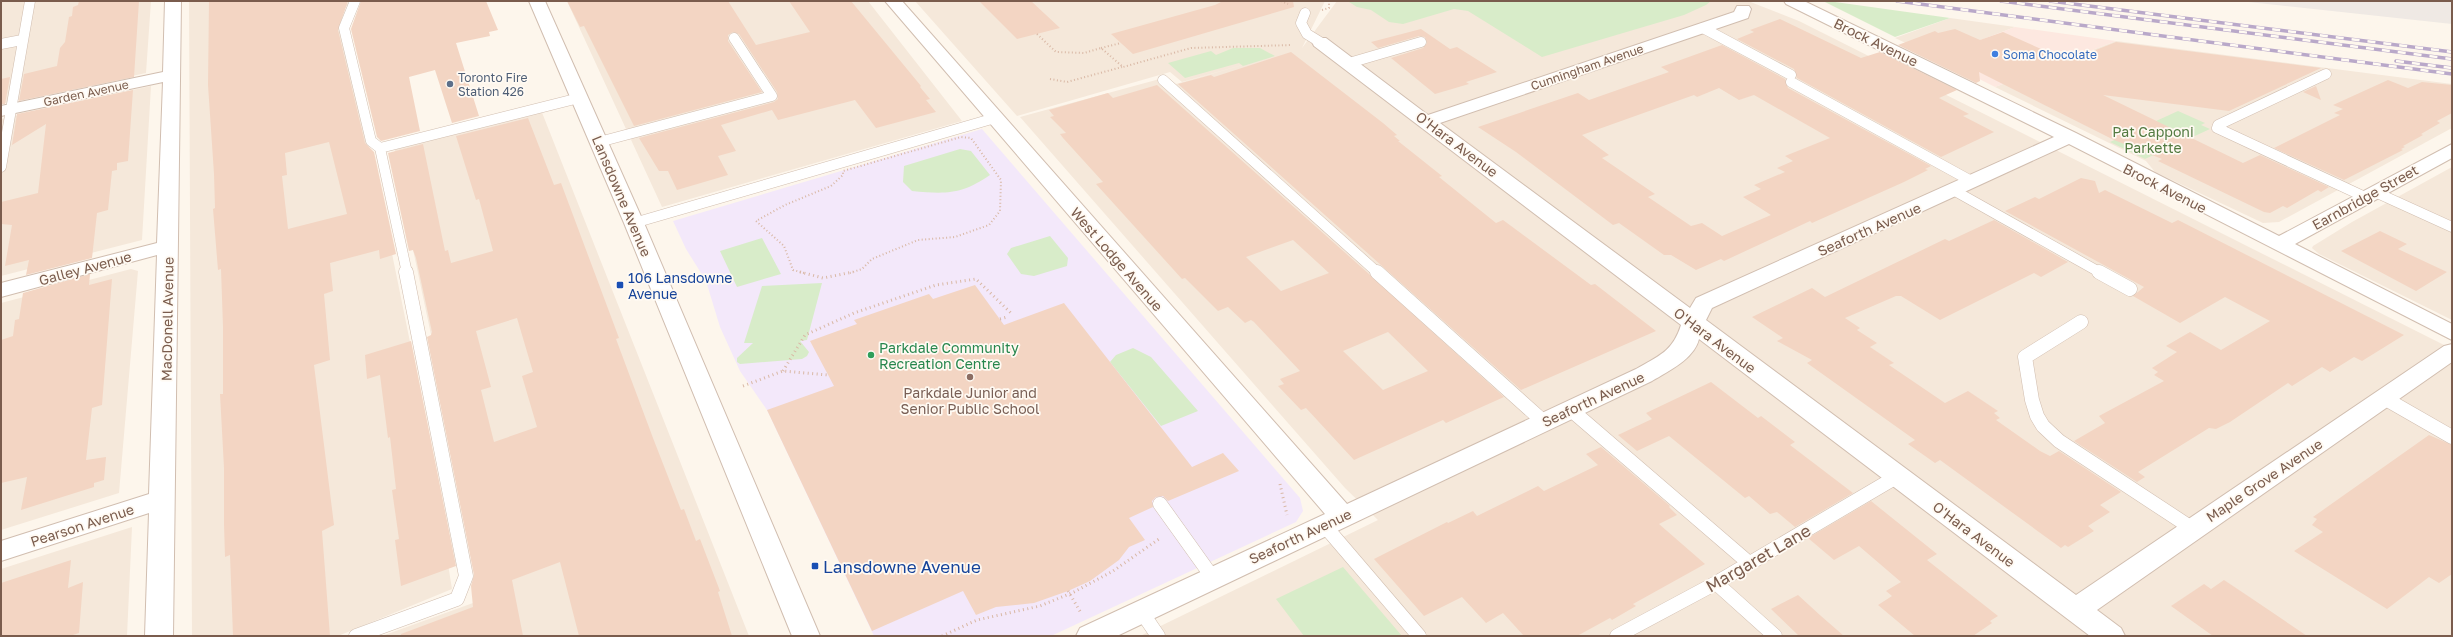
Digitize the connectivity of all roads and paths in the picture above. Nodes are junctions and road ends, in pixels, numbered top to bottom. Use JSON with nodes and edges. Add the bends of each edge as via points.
{"nodes":[{"id":1,"x":30,"y":1,"type":"edge"},
{"id":2,"x":173,"y":1,"type":"edge"},
{"id":3,"x":355,"y":1,"type":"edge"},
{"id":4,"x":537,"y":1,"type":"edge"},
{"id":5,"x":893,"y":1,"type":"edge"},
{"id":6,"x":1615,"y":1,"type":"edge"},
{"id":7,"x":1664,"y":1,"type":"edge"},
{"id":8,"x":1792,"y":1,"type":"edge"},
{"id":9,"x":1743,"y":9,"type":"dead end"},
{"id":10,"x":1304,"y":13,"type":"dead end"},
{"id":11,"x":1702,"y":28,"type":"junction"},
{"id":12,"x":1037,"y":34,"type":"dead end"},
{"id":13,"x":734,"y":38,"type":"dead end"},
{"id":14,"x":22,"y":40,"type":"junction"},
{"id":15,"x":1320,"y":42,"type":"junction"},
{"id":16,"x":1421,"y":42,"type":"dead end"},
{"id":17,"x":1121,"y":43,"type":"dead end"},
{"id":18,"x":1,"y":44,"type":"edge"},
{"id":19,"x":1101,"y":48,"type":"junction"},
{"id":20,"x":1349,"y":63,"type":"junction"},
{"id":21,"x":1123,"y":67,"type":"junction"},
{"id":22,"x":2326,"y":74,"type":"dead end"},
{"id":23,"x":171,"y":75,"type":"junction"},
{"id":24,"x":1050,"y":79,"type":"dead end"},
{"id":25,"x":1162,"y":80,"type":"dead end"},
{"id":26,"x":579,"y":98,"type":"junction"},
{"id":27,"x":6,"y":110,"type":"edge"},
{"id":28,"x":995,"y":118,"type":"junction"},
{"id":29,"x":1428,"y":121,"type":"junction"},
{"id":30,"x":2069,"y":137,"type":"junction"},
{"id":31,"x":599,"y":142,"type":"junction"},
{"id":32,"x":973,"y":144,"type":"joint"},
{"id":33,"x":380,"y":148,"type":"junction"},
{"id":34,"x":2452,"y":150,"type":"edge"},
{"id":35,"x":1,"y":167,"type":"edge"},
{"id":36,"x":1964,"y":186,"type":"junction"},
{"id":37,"x":2370,"y":194,"type":"junction"},
{"id":38,"x":634,"y":223,"type":"junction"},
{"id":39,"x":2452,"y":227,"type":"edge"},
{"id":40,"x":2278,"y":245,"type":"junction"},
{"id":41,"x":169,"y":246,"type":"junction"},
{"id":42,"x":2130,"y":289,"type":"dead end"},
{"id":43,"x":1,"y":290,"type":"edge"},
{"id":44,"x":1012,"y":314,"type":"dead end"},
{"id":45,"x":1007,"y":316,"type":"dead end"},
{"id":46,"x":1000,"y":319,"type":"dead end"},
{"id":47,"x":2081,"y":322,"type":"dead end"},
{"id":48,"x":1693,"y":323,"type":"junction"},
{"id":49,"x":2452,"y":333,"type":"edge"},
{"id":50,"x":2452,"y":351,"type":"edge"},
{"id":51,"x":783,"y":371,"type":"junction"},
{"id":52,"x":828,"y":375,"type":"dead end"},
{"id":53,"x":743,"y":386,"type":"dead end"},
{"id":54,"x":2384,"y":398,"type":"junction"},
{"id":55,"x":1570,"y":409,"type":"junction"},
{"id":56,"x":1544,"y":422,"type":"junction"},
{"id":57,"x":2452,"y":437,"type":"edge"},
{"id":58,"x":1898,"y":476,"type":"junction"},
{"id":59,"x":1281,"y":482,"type":"dead end"},
{"id":60,"x":163,"y":499,"type":"junction"},
{"id":61,"x":1160,"y":504,"type":"dead end"},
{"id":62,"x":1287,"y":519,"type":"dead end"},
{"id":63,"x":1333,"y":521,"type":"junction"},
{"id":64,"x":2193,"y":529,"type":"junction"},
{"id":65,"x":1178,"y":531,"type":"junction"},
{"id":66,"x":1,"y":551,"type":"edge"},
{"id":67,"x":1749,"y":563,"type":"junction"},
{"id":68,"x":1213,"y":578,"type":"junction"},
{"id":69,"x":1716,"y":583,"type":"junction"},
{"id":70,"x":1069,"y":592,"type":"junction"},
{"id":71,"x":2075,"y":610,"type":"junction"},
{"id":72,"x":1141,"y":611,"type":"junction"},
{"id":73,"x":1087,"y":627,"type":"edge"},
{"id":74,"x":159,"y":636,"type":"edge"},
{"id":75,"x":356,"y":636,"type":"edge"},
{"id":76,"x":806,"y":636,"type":"edge"},
{"id":77,"x":942,"y":636,"type":"edge"},
{"id":78,"x":1158,"y":636,"type":"edge"},
{"id":79,"x":1419,"y":636,"type":"edge"},
{"id":80,"x":1617,"y":636,"type":"edge"},
{"id":81,"x":1775,"y":636,"type":"edge"},
{"id":82,"x":2111,"y":636,"type":"edge"}],
"edges":[{"from":1,"to":14,"type":"lane"},
{"from":2,"to":23,"type":"street","name":"MacDonell Avenue"},
{"from":3,"to":33,"type":"lane","via":[[344,28],[371,141]]},
{"from":4,"to":26,"type":"street","name":"Lansdowne Avenue"},
{"from":5,"to":28,"type":"street","name":"West Lodge Avenue"},
{"from":6,"to":7,"type":"path"},
{"from":8,"to":30,"type":"street","name":"Brock Avenue"},
{"from":9,"to":11,"type":"street","name":"Cunningham Avenue","via":[[1742,15]]},
{"from":10,"to":15,"type":"lane","via":[[1301,23],[1307,34]]},
{"from":11,"to":29,"type":"street","name":"Cunningham Avenue"},
{"from":11,"to":36,"type":"lane","via":[[1791,79]]},
{"from":12,"to":19,"type":"path","via":[[1056,52],[1084,53]]},
{"from":13,"to":31,"type":"lane","via":[[772,96]]},
{"from":14,"to":18,"type":"lane"},
{"from":14,"to":27,"type":"lane"},
{"from":15,"to":20,"type":"street","name":"O'Hara Avenue"},
{"from":15,"to":21,"type":"path","via":[[1302,45],[1191,48]]},
{"from":16,"to":20,"type":"lane"},
{"from":17,"to":19,"type":"path"},
{"from":19,"to":21,"type":"path"},
{"from":20,"to":29,"type":"street","name":"O'Hara Avenue"},
{"from":21,"to":24,"type":"path","via":[[1067,82]]},
{"from":22,"to":37,"type":"lane","via":[[2218,125],[2217,128]]},
{"from":23,"to":27,"type":"street","name":"Garden Avenue"},
{"from":23,"to":41,"type":"street","name":"MacDonell Avenue"},
{"from":25,"to":56,"type":"lane"},
{"from":26,"to":31,"type":"street","name":"Lansdowne Avenue"},
{"from":26,"to":33,"type":"lane"},
{"from":27,"to":35,"type":"lane"},
{"from":28,"to":38,"type":"lane"},
{"from":28,"to":63,"type":"street","name":"West Lodge Avenue"},
{"from":29,"to":48,"type":"street","name":"O'Hara Avenue"},
{"from":30,"to":36,"type":"street","name":"Seaforth Avenue"},
{"from":30,"to":40,"type":"street","name":"Brock Avenue"},
{"from":31,"to":38,"type":"street","name":"Lansdowne Avenue"},
{"from":32,"to":32,"type":"path","via":[[1001,180],[1002,196],[1000,211],[989,226],[971,233],[918,240],[872,258],[862,269],[823,278],[793,270],[784,246],[756,221],[785,205],[831,186],[844,171],[961,137],[971,138]]},
{"from":33,"to":75,"type":"lane","via":[[466,576],[457,599]]},
{"from":34,"to":37,"type":"street","name":"Earnbridge Street"},
{"from":36,"to":42,"type":"lane"},
{"from":36,"to":48,"type":"street","name":"Seaforth Avenue","via":[[1704,303]]},
{"from":37,"to":39,"type":"lane"},
{"from":37,"to":40,"type":"street","name":"Earnbridge Street"},
{"from":38,"to":76,"type":"street","name":"Lansdowne Avenue"},
{"from":40,"to":49,"type":"street","name":"Brock Avenue"},
{"from":41,"to":43,"type":"street","name":"Galley Avenue"},
{"from":41,"to":60,"type":"street","name":"MacDonell Avenue"},
{"from":44,"to":51,"type":"path","via":[[976,279],[936,285],[854,313],[805,335]]},
{"from":45,"to":46,"type":"path"},
{"from":47,"to":64,"type":"lane","via":[[2025,357],[2031,399],[2041,423],[2059,441]]},
{"from":48,"to":55,"type":"street","name":"Seaforth Avenue","via":[[1687,343],[1670,360],[1644,375]]},
{"from":48,"to":58,"type":"street","name":"O'Hara Avenue"},
{"from":50,"to":54,"type":"street","name":"Maple Grove Avenue"},
{"from":51,"to":52,"type":"path"},
{"from":51,"to":53,"type":"path"},
{"from":54,"to":57,"type":"lane"},
{"from":54,"to":64,"type":"street","name":"Maple Grove Avenue"},
{"from":55,"to":56,"type":"street","name":"Seaforth Avenue"},
{"from":55,"to":67,"type":"lane"},
{"from":56,"to":63,"type":"street","name":"Seaforth Avenue"},
{"from":58,"to":67,"type":"lane","name":"Margaret Lane"},
{"from":58,"to":71,"type":"street","name":"O'Hara Avenue"},
{"from":59,"to":62,"type":"path","via":[[1279,486]]},
{"from":60,"to":66,"type":"street","name":"Pearson Avenue"},
{"from":60,"to":74,"type":"street","name":"MacDonell Avenue"},
{"from":61,"to":65,"type":"lane"},
{"from":63,"to":68,"type":"street","name":"Seaforth Avenue"},
{"from":63,"to":79,"type":"lane"},
{"from":64,"to":71,"type":"street","name":"Maple Grove Avenue"},
{"from":65,"to":68,"type":"lane"},
{"from":65,"to":70,"type":"path","via":[[1147,544],[1135,556],[1106,575]]},
{"from":67,"to":69,"type":"lane","name":"Margaret Lane"},
{"from":68,"to":72,"type":"street","name":"Seaforth Avenue"},
{"from":69,"to":80,"type":"lane","name":"Margaret Lane"},
{"from":69,"to":81,"type":"lane"},
{"from":70,"to":73,"type":"path"},
{"from":70,"to":77,"type":"path","via":[[1041,605],[982,617],[954,627]]},
{"from":71,"to":82,"type":"street","name":"O'Hara Avenue"},
{"from":72,"to":73,"type":"street","name":"Seaforth Avenue"},
{"from":72,"to":78,"type":"lane"}]}
